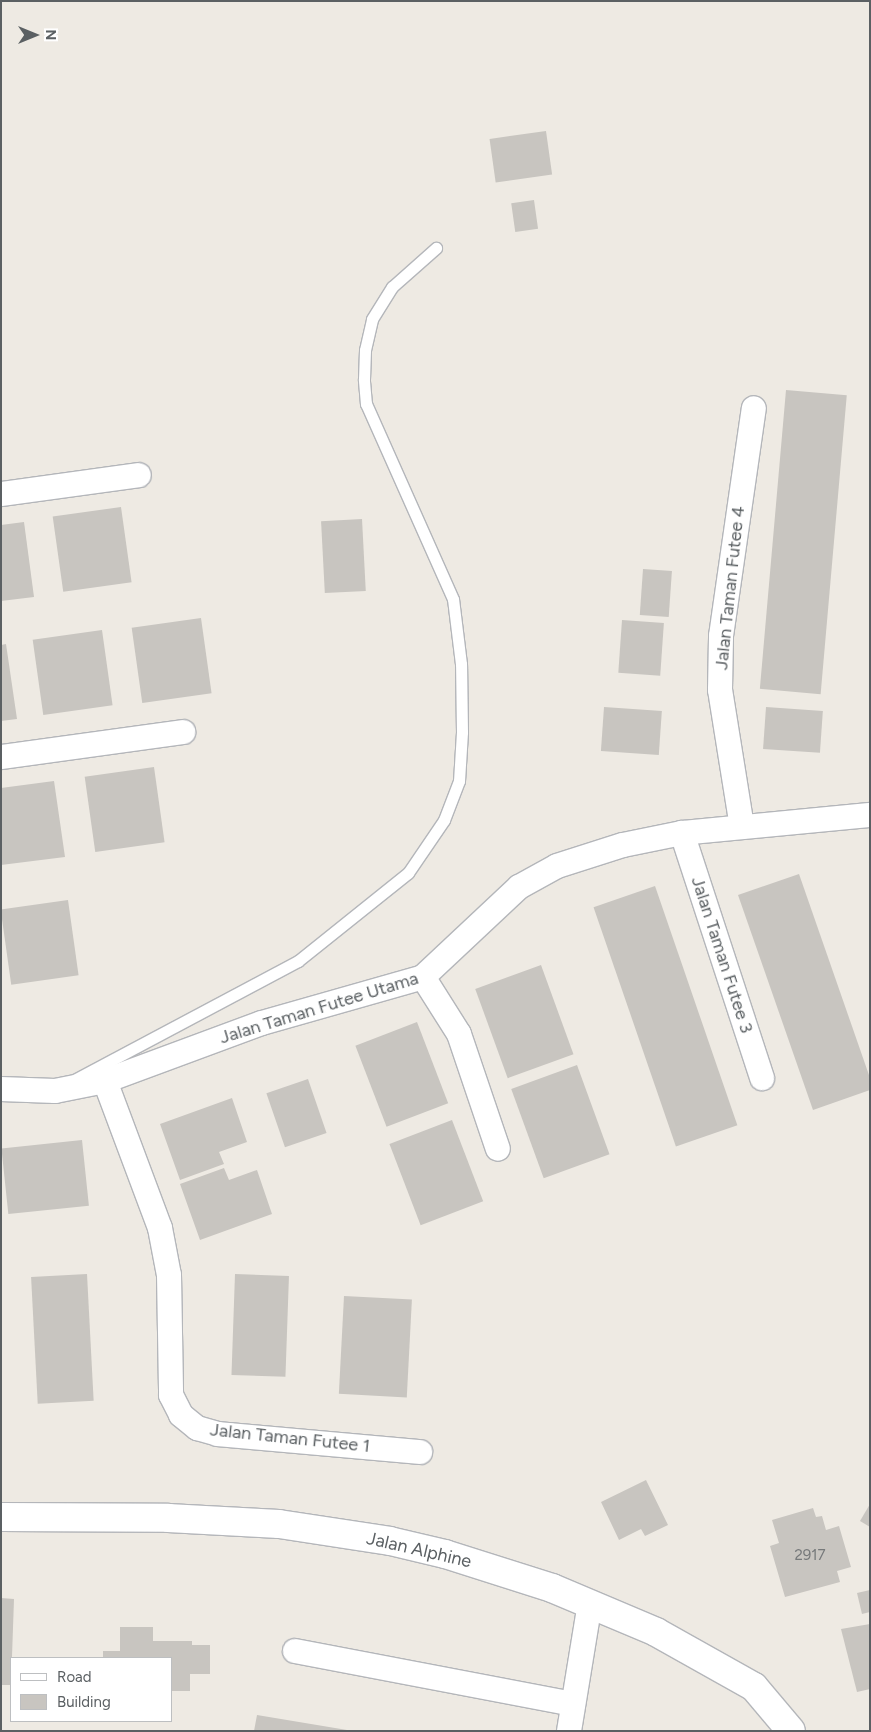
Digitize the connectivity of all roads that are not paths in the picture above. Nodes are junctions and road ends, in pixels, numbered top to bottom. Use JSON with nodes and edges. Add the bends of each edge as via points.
{"nodes":[{"id":1,"x":436,"y":248,"type":"dead end"},
{"id":2,"x":754,"y":408,"type":"dead end"},
{"id":3,"x":139,"y":475,"type":"dead end"},
{"id":4,"x":1,"y":494,"type":"edge"},
{"id":5,"x":183,"y":732,"type":"dead end"},
{"id":6,"x":1,"y":757,"type":"edge"},
{"id":7,"x":870,"y":814,"type":"edge"},
{"id":8,"x":742,"y":827,"type":"junction"},
{"id":9,"x":682,"y":833,"type":"junction"},
{"id":10,"x":423,"y":977,"type":"junction"},
{"id":11,"x":762,"y":1078,"type":"dead end"},
{"id":12,"x":105,"y":1081,"type":"junction"},
{"id":13,"x":1,"y":1089,"type":"edge"},
{"id":14,"x":55,"y":1090,"type":"junction"},
{"id":15,"x":498,"y":1150,"type":"dead end"},
{"id":16,"x":420,"y":1452,"type":"dead end"},
{"id":17,"x":1,"y":1517,"type":"edge"},
{"id":18,"x":590,"y":1603,"type":"junction"},
{"id":19,"x":295,"y":1651,"type":"dead end"},
{"id":20,"x":573,"y":1704,"type":"junction"},
{"id":21,"x":569,"y":1731,"type":"edge"},
{"id":22,"x":791,"y":1731,"type":"edge"}],
"edges":[{"from":1,"to":14,"type":"lane","via":[[392,287],[372,320],[365,350],[364,379],[366,404],[453,599],[462,664],[462,732],[459,780],[444,820],[408,873],[298,961]]},
{"from":2,"to":8,"type":"street","name":"Jalan Taman Futee 4","via":[[721,636],[720,690]]},
{"from":3,"to":4,"type":"street"},
{"from":5,"to":6,"type":"street"},
{"from":7,"to":8,"type":"street","name":"Jalan Taman Futee Utama"},
{"from":8,"to":9,"type":"street","name":"Jalan Taman Futee Utama"},
{"from":9,"to":10,"type":"street","name":"Jalan Taman Futee Utama","via":[[622,845],[557,866],[519,887]]},
{"from":9,"to":11,"type":"street","name":"Jalan Taman Futee 3"},
{"from":10,"to":12,"type":"street","name":"Jalan Taman Futee Utama","via":[[262,1023]]},
{"from":10,"to":15,"type":"street","via":[[459,1034]]},
{"from":12,"to":14,"type":"street","name":"Jalan Taman Futee Utama"},
{"from":12,"to":16,"type":"street","name":"Jalan Taman Futee 1","via":[[160,1228],[169,1275],[171,1394],[181,1415],[197,1428],[218,1434]]},
{"from":13,"to":14,"type":"street","name":"Jalan Taman Futee Utama"},
{"from":17,"to":18,"type":"main road","name":"Jalan Alphine","via":[[168,1518],[279,1524],[335,1532],[390,1542],[499,1570]]},
{"from":18,"to":20,"type":"street"},
{"from":18,"to":22,"type":"main road","name":"Jalan Alphine","via":[[656,1632],[754,1686]]},
{"from":19,"to":20,"type":"street"},
{"from":20,"to":21,"type":"street"}]}
